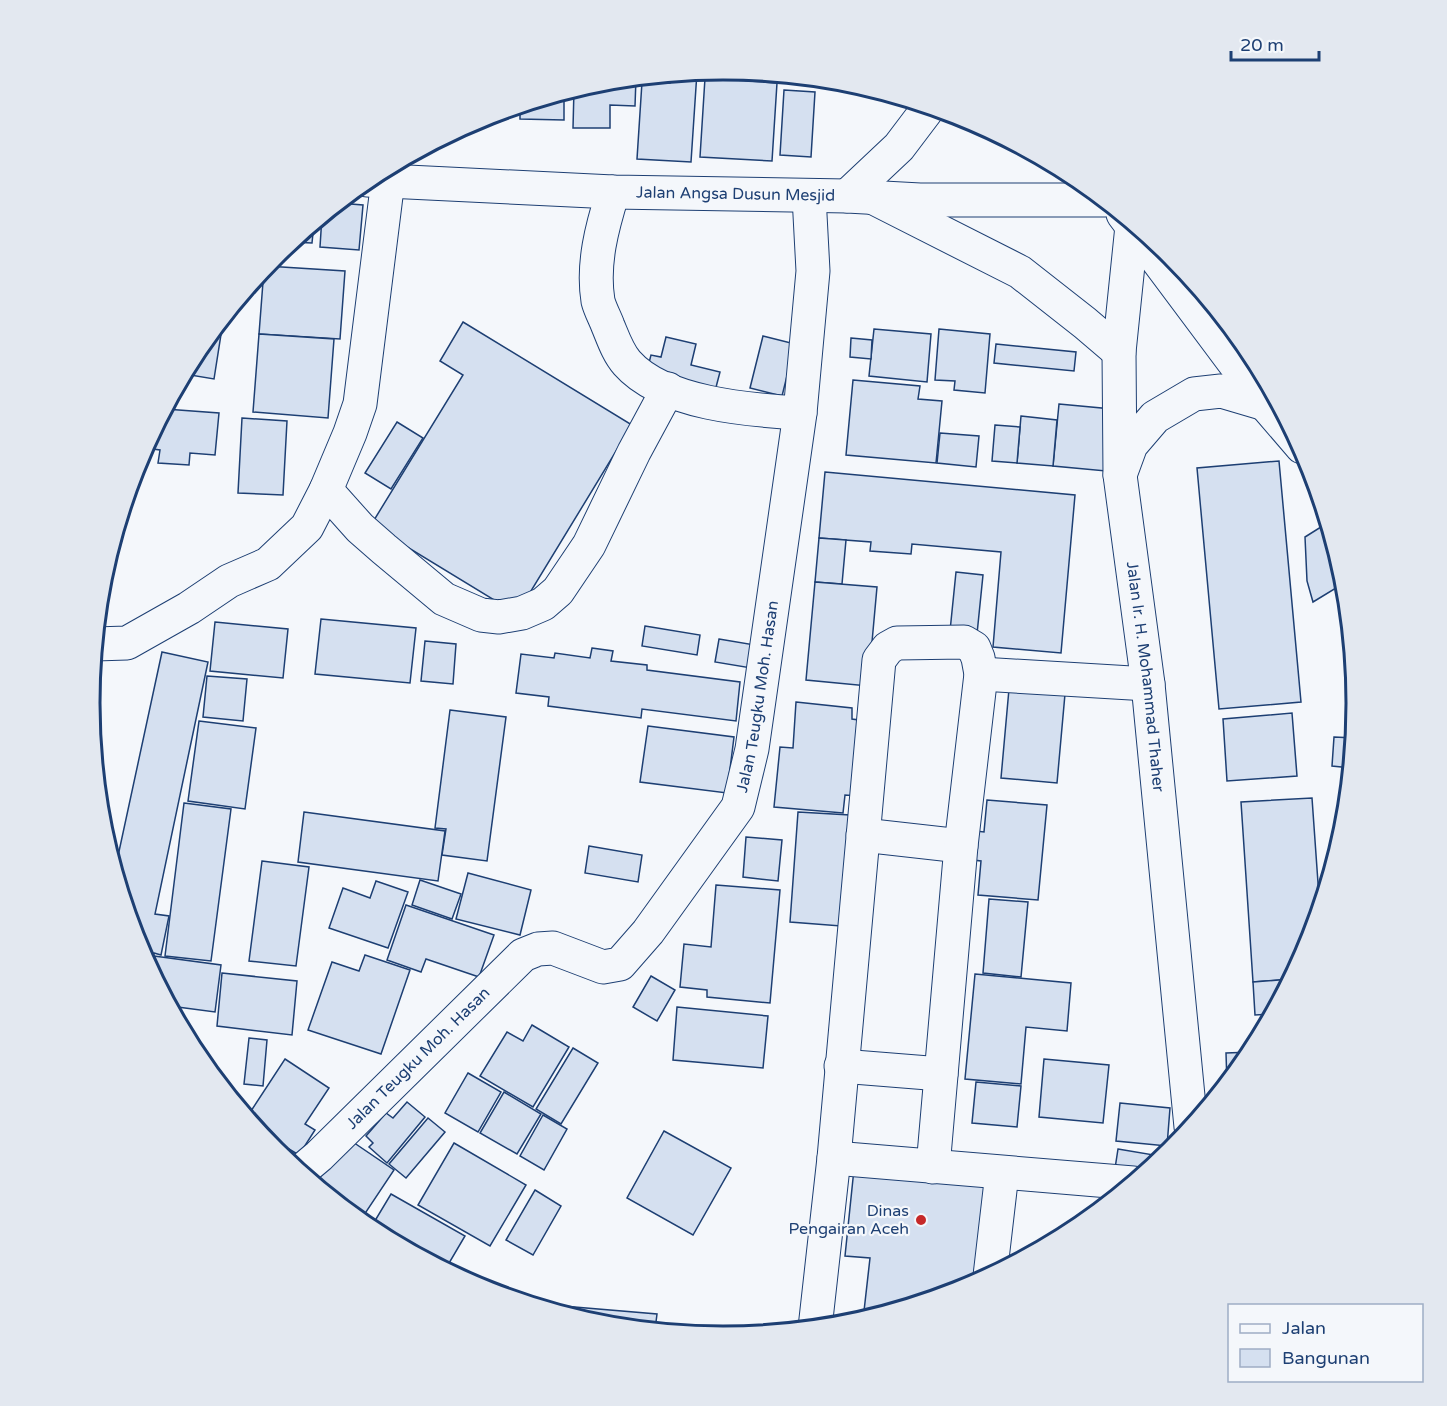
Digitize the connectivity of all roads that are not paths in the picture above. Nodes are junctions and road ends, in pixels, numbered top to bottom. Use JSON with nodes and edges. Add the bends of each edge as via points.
{"nodes":[{"id":1,"x":925,"y":113,"type":"edge"},
{"id":2,"x":384,"y":180,"type":"edge"},
{"id":3,"x":377,"y":185,"type":"edge"},
{"id":4,"x":613,"y":192,"type":"junction"},
{"id":5,"x":809,"y":196,"type":"junction"},
{"id":6,"x":859,"y":196,"type":"junction"},
{"id":7,"x":1092,"y":200,"type":"edge"},
{"id":8,"x":1127,"y":227,"type":"edge"},
{"id":9,"x":1144,"y":242,"type":"edge"},
{"id":10,"x":1119,"y":352,"type":"junction"},
{"id":11,"x":668,"y":389,"type":"junction"},
{"id":12,"x":1264,"y":404,"type":"junction"},
{"id":13,"x":800,"y":413,"type":"junction"},
{"id":14,"x":1281,"y":423,"type":"edge"},
{"id":15,"x":1120,"y":475,"type":"junction"},
{"id":16,"x":326,"y":490,"type":"junction"},
{"id":17,"x":103,"y":644,"type":"edge"},
{"id":18,"x":981,"y":674,"type":"junction"},
{"id":19,"x":1148,"y":684,"type":"junction"},
{"id":20,"x":863,"y":835,"type":"junction"},
{"id":21,"x":961,"y":846,"type":"junction"},
{"id":22,"x":841,"y":1066,"type":"junction"},
{"id":23,"x":941,"y":1074,"type":"junction"},
{"id":24,"x":1190,"y":1116,"type":"edge"},
{"id":25,"x":834,"y":1158,"type":"junction"},
{"id":26,"x":307,"y":1167,"type":"edge"},
{"id":27,"x":933,"y":1167,"type":"junction"},
{"id":28,"x":1002,"y":1173,"type":"junction"},
{"id":29,"x":1122,"y":1182,"type":"edge"},
{"id":30,"x":991,"y":1266,"type":"edge"},
{"id":31,"x":816,"y":1319,"type":"edge"}],
"edges":[{"from":1,"to":6,"type":"main road"},
{"from":2,"to":4,"type":"main road","name":"Jalan Angsa Dusun Mesjid"},
{"from":3,"to":16,"type":"main road","via":[[360,404]]},
{"from":4,"to":5,"type":"main road","name":"Jalan Angsa Dusun Mesjid"},
{"from":4,"to":11,"type":"main road","via":[[603,224],[597,267],[598,302],[627,363]]},
{"from":5,"to":6,"type":"main road","name":"Jalan Angsa Dusun Mesjid"},
{"from":5,"to":13,"type":"main road","name":"Jalan Teugku Moh. Hasan","via":[[813,270]]},
{"from":6,"to":7,"type":"main road","name":"Jalan Angsa Dusun Mesjid"},
{"from":6,"to":10,"type":"main road","via":[[1020,272]]},
{"from":8,"to":10,"type":"main road","name":"Jalan Ir. H. Mohammad Thaher"},
{"from":9,"to":12,"type":"main road"},
{"from":10,"to":15,"type":"main road","name":"Jalan Ir. H. Mohammad Thaher"},
{"from":11,"to":13,"type":"main road","via":[[748,410]]},
{"from":11,"to":16,"type":"main road","via":[[589,545],[558,591],[543,604],[522,613],[499,618],[481,615],[444,599],[360,528]]},
{"from":12,"to":14,"type":"main road"},
{"from":12,"to":15,"type":"main road","via":[[1221,391],[1194,394],[1155,417],[1131,445]]},
{"from":13,"to":26,"type":"main road","name":"Jalan Teugku Moh. Hasan","via":[[752,749],[738,807],[648,932],[620,964],[603,967],[553,948],[523,955]]},
{"from":15,"to":19,"type":"main road","name":"Jalan Ir. H. Mohammad Thaher"},
{"from":16,"to":17,"type":"main road","via":[[307,527],[268,564],[229,581],[128,643]]},
{"from":18,"to":19,"type":"main road"},
{"from":18,"to":20,"type":"main road","via":[[974,648],[964,642],[897,643],[879,660]]},
{"from":18,"to":21,"type":"main road"},
{"from":19,"to":24,"type":"main road","name":"Jalan Ir. H. Mohammad Thaher"},
{"from":20,"to":21,"type":"main road"},
{"from":20,"to":22,"type":"main road"},
{"from":21,"to":23,"type":"main road"},
{"from":22,"to":23,"type":"main road"},
{"from":22,"to":25,"type":"main road"},
{"from":23,"to":27,"type":"main road"},
{"from":25,"to":27,"type":"main road"},
{"from":25,"to":31,"type":"main road"},
{"from":27,"to":28,"type":"main road"},
{"from":28,"to":29,"type":"main road"},
{"from":28,"to":30,"type":"main road"}]}
